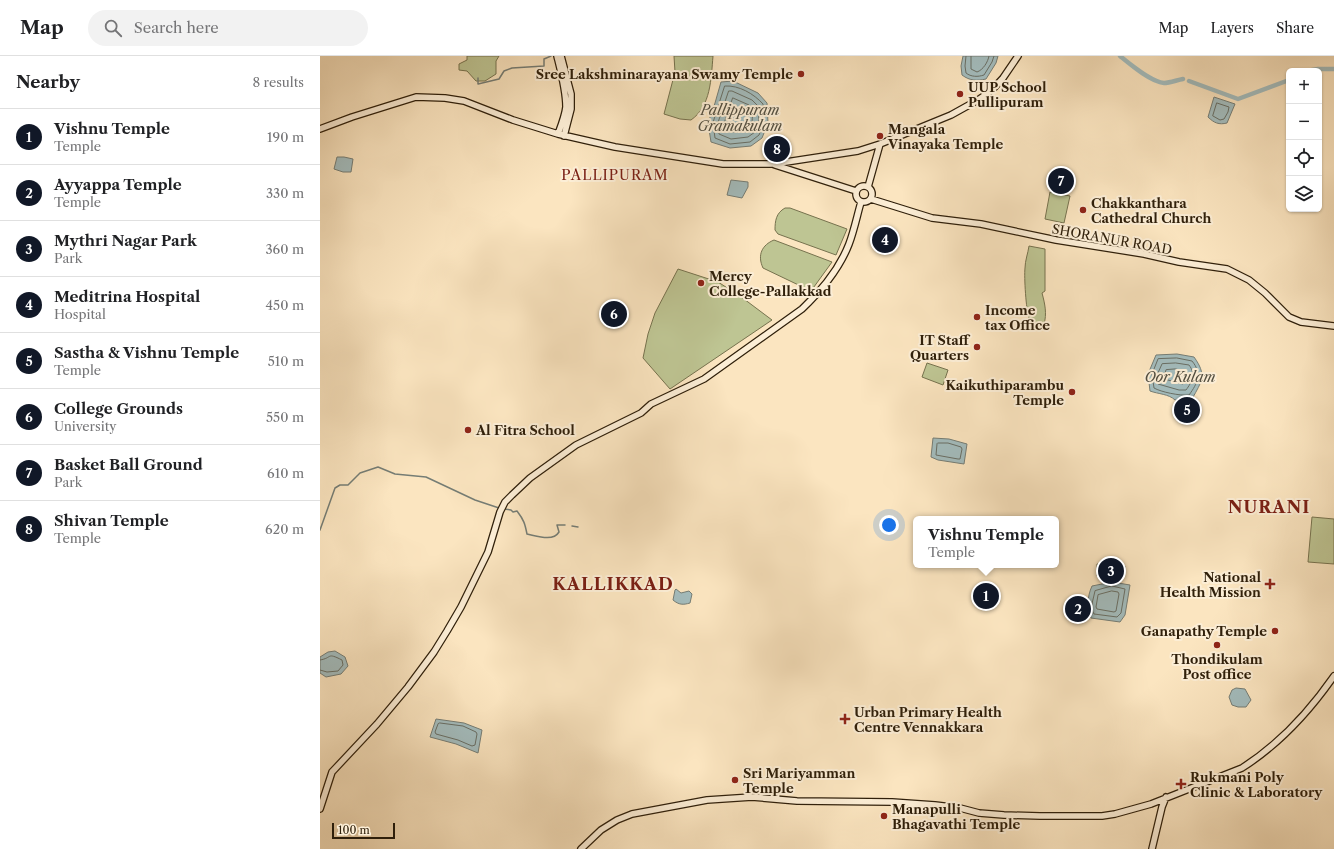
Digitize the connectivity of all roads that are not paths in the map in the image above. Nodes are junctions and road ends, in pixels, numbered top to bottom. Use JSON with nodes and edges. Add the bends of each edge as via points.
{"nodes":[{"id":1,"x":557,"y":56,"type":"edge"},
{"id":2,"x":561,"y":56,"type":"edge"},
{"id":3,"x":1018,"y":56,"type":"edge"},
{"id":4,"x":320,"y":129,"type":"edge"},
{"id":5,"x":561,"y":135,"type":"junction"},
{"id":6,"x":880,"y":144,"type":"junction"},
{"id":7,"x":773,"y":164,"type":"junction"},
{"id":8,"x":868,"y":187,"type":"junction"},
{"id":9,"x":856,"y":191,"type":"junction"},
{"id":10,"x":871,"y":199,"type":"junction"},
{"id":11,"x":861,"y":202,"type":"junction"},
{"id":12,"x":1334,"y":326,"type":"edge"},
{"id":13,"x":1334,"y":676,"type":"edge"},
{"id":14,"x":1166,"y":797,"type":"junction"},
{"id":15,"x":320,"y":809,"type":"edge"},
{"id":16,"x":581,"y":849,"type":"edge"},
{"id":17,"x":1152,"y":849,"type":"edge"}],
"edges":[{"from":1,"to":5,"type":"main road","via":[[566,108]]},
{"from":2,"to":5,"type":"main road","via":[[571,94],[571,109]]},
{"from":3,"to":6,"type":"main road","via":[[992,91],[978,100],[951,115]]},
{"from":4,"to":5,"type":"main road","via":[[416,97],[464,101]]},
{"from":5,"to":7,"type":"main road","via":[[615,147],[723,164]]},
{"from":6,"to":7,"type":"main road","via":[[858,151]]},
{"from":6,"to":8,"type":"main road"},
{"from":7,"to":9,"type":"main road"},
{"from":8,"to":9,"type":"main road","via":[[860,187]]},
{"from":8,"to":10,"type":"main road","via":[[872,193]]},
{"from":9,"to":11,"type":"main road","via":[[857,199]]},
{"from":10,"to":11,"type":"main road","via":[[866,203]]},
{"from":10,"to":12,"type":"main road","name":"SHORANUR ROAD","via":[[932,218],[981,224],[1056,240],[1227,269],[1249,280],[1289,317],[1301,322]]},
{"from":11,"to":15,"type":"main road","via":[[849,244],[841,261],[815,297],[802,309],[704,379],[651,404],[640,413],[576,445],[530,478],[505,502],[488,552],[447,631],[408,687],[332,772]]},
{"from":13,"to":14,"type":"main road","via":[[1286,733],[1253,761],[1242,768]]},
{"from":14,"to":16,"type":"main road","via":[[1115,814],[1079,817],[979,813],[960,808],[892,802],[797,801],[752,797],[707,800],[632,814],[601,830]]},
{"from":14,"to":17,"type":"main road"}]}
